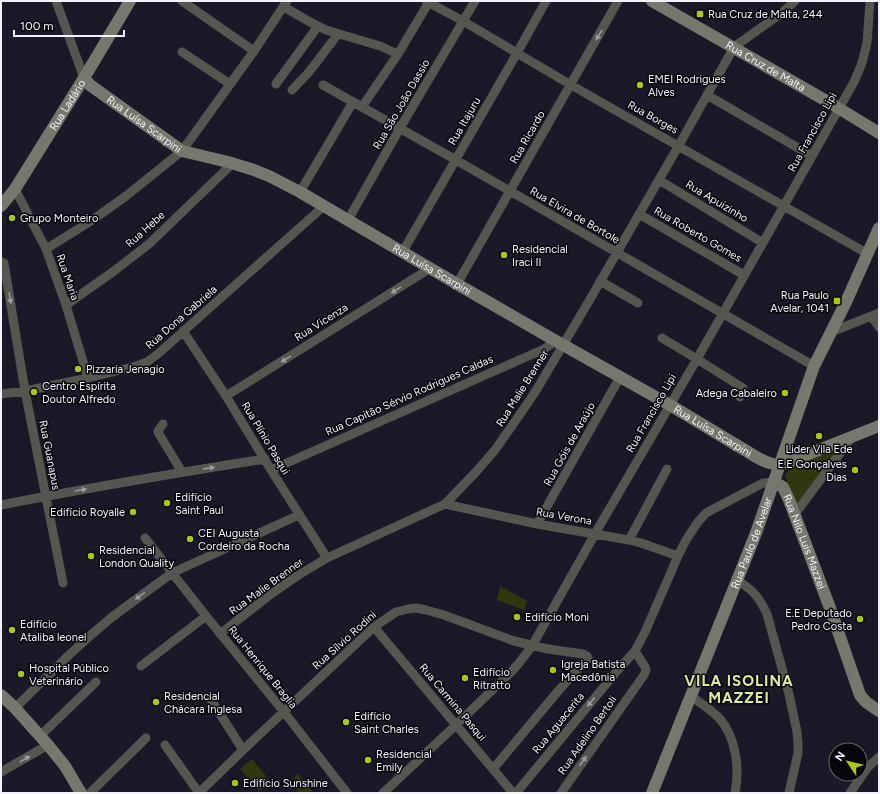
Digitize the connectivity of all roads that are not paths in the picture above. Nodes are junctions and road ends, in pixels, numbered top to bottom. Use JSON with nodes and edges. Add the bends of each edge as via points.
{"nodes":[{"id":1,"x":56,"y":1,"type":"edge"},
{"id":2,"x":130,"y":1,"type":"edge"},
{"id":3,"x":182,"y":1,"type":"edge"},
{"id":4,"x":475,"y":1,"type":"edge"},
{"id":5,"x":546,"y":1,"type":"edge"},
{"id":6,"x":618,"y":1,"type":"edge"},
{"id":7,"x":652,"y":1,"type":"edge"},
{"id":8,"x":795,"y":1,"type":"edge"},
{"id":9,"x":870,"y":1,"type":"edge"},
{"id":10,"x":427,"y":2,"type":"edge"},
{"id":11,"x":286,"y":4,"type":"edge"},
{"id":12,"x":463,"y":21,"type":"junction"},
{"id":13,"x":318,"y":26,"type":"junction"},
{"id":14,"x":338,"y":34,"type":"junction"},
{"id":15,"x":734,"y":47,"type":"junction"},
{"id":16,"x":254,"y":51,"type":"junction"},
{"id":17,"x":182,"y":52,"type":"dead end"},
{"id":18,"x":517,"y":53,"type":"junction"},
{"id":19,"x":398,"y":54,"type":"junction"},
{"id":20,"x":84,"y":78,"type":"junction"},
{"id":21,"x":230,"y":84,"type":"junction"},
{"id":22,"x":276,"y":84,"type":"dead end"},
{"id":23,"x":323,"y":85,"type":"dead end"},
{"id":24,"x":571,"y":85,"type":"junction"},
{"id":25,"x":292,"y":90,"type":"dead end"},
{"id":26,"x":707,"y":95,"type":"junction"},
{"id":27,"x":353,"y":102,"type":"junction"},
{"id":28,"x":362,"y":107,"type":"junction"},
{"id":29,"x":839,"y":108,"type":"junction"},
{"id":30,"x":400,"y":128,"type":"junction"},
{"id":31,"x":879,"y":133,"type":"edge"},
{"id":32,"x":679,"y":145,"type":"junction"},
{"id":33,"x":182,"y":151,"type":"junction"},
{"id":34,"x":812,"y":156,"type":"junction"},
{"id":35,"x":456,"y":160,"type":"junction"},
{"id":36,"x":233,"y":163,"type":"junction"},
{"id":37,"x":659,"y":180,"type":"junction"},
{"id":38,"x":15,"y":189,"type":"junction"},
{"id":39,"x":510,"y":191,"type":"junction"},
{"id":40,"x":300,"y":192,"type":"junction"},
{"id":41,"x":1,"y":206,"type":"edge"},
{"id":42,"x":324,"y":206,"type":"junction"},
{"id":43,"x":783,"y":206,"type":"junction"},
{"id":44,"x":639,"y":214,"type":"junction"},
{"id":45,"x":348,"y":220,"type":"junction"},
{"id":46,"x":879,"y":228,"type":"edge"},
{"id":47,"x":763,"y":243,"type":"junction"},
{"id":48,"x":46,"y":249,"type":"junction"},
{"id":49,"x":616,"y":252,"type":"junction"},
{"id":50,"x":402,"y":253,"type":"junction"},
{"id":51,"x":868,"y":254,"type":"junction"},
{"id":52,"x":1,"y":262,"type":"edge"},
{"id":53,"x":429,"y":269,"type":"junction"},
{"id":54,"x":744,"y":275,"type":"junction"},
{"id":55,"x":600,"y":281,"type":"junction"},
{"id":56,"x":457,"y":284,"type":"junction"},
{"id":57,"x":638,"y":303,"type":"dead end"},
{"id":58,"x":66,"y":305,"type":"junction"},
{"id":59,"x":722,"y":313,"type":"junction"},
{"id":60,"x":875,"y":315,"type":"edge"},
{"id":61,"x":879,"y":327,"type":"edge"},
{"id":62,"x":183,"y":332,"type":"junction"},
{"id":63,"x":830,"y":332,"type":"junction"},
{"id":64,"x":662,"y":338,"type":"dead end"},
{"id":65,"x":559,"y":343,"type":"junction"},
{"id":66,"x":697,"y":358,"type":"junction"},
{"id":67,"x":814,"y":366,"type":"junction"},
{"id":68,"x":620,"y":376,"type":"junction"},
{"id":69,"x":88,"y":378,"type":"junction"},
{"id":70,"x":25,"y":390,"type":"junction"},
{"id":71,"x":1,"y":394,"type":"edge"},
{"id":72,"x":226,"y":396,"type":"junction"},
{"id":73,"x":740,"y":398,"type":"dead end"},
{"id":74,"x":670,"y":405,"type":"junction"},
{"id":75,"x":163,"y":424,"type":"dead end"},
{"id":76,"x":879,"y":426,"type":"edge"},
{"id":77,"x":852,"y":437,"type":"junction"},
{"id":78,"x":265,"y":459,"type":"junction"},
{"id":79,"x":780,"y":465,"type":"junction"},
{"id":80,"x":667,"y":469,"type":"dead end"},
{"id":81,"x":271,"y":470,"type":"junction"},
{"id":82,"x":182,"y":472,"type":"junction"},
{"id":83,"x":774,"y":482,"type":"junction"},
{"id":84,"x":46,"y":496,"type":"junction"},
{"id":85,"x":445,"y":504,"type":"junction"},
{"id":86,"x":1,"y":505,"type":"edge"},
{"id":87,"x":795,"y":514,"type":"junction"},
{"id":88,"x":299,"y":515,"type":"junction"},
{"id":89,"x":538,"y":524,"type":"junction"},
{"id":90,"x":595,"y":534,"type":"junction"},
{"id":91,"x":145,"y":538,"type":"dead end"},
{"id":92,"x":629,"y":540,"type":"junction"},
{"id":93,"x":678,"y":556,"type":"junction"},
{"id":94,"x":327,"y":558,"type":"junction"},
{"id":95,"x":172,"y":573,"type":"junction"},
{"id":96,"x":737,"y":580,"type":"junction"},
{"id":97,"x":63,"y":583,"type":"dead end"},
{"id":98,"x":206,"y":616,"type":"junction"},
{"id":99,"x":374,"y":627,"type":"junction"},
{"id":100,"x":220,"y":634,"type":"junction"},
{"id":101,"x":532,"y":646,"type":"junction"},
{"id":102,"x":635,"y":651,"type":"junction"},
{"id":103,"x":141,"y":666,"type":"dead end"},
{"id":104,"x":96,"y":682,"type":"dead end"},
{"id":105,"x":1,"y":695,"type":"edge"},
{"id":106,"x":691,"y":696,"type":"junction"},
{"id":107,"x":211,"y":700,"type":"dead end"},
{"id":108,"x":15,"y":708,"type":"junction"},
{"id":109,"x":879,"y":711,"type":"edge"},
{"id":110,"x":284,"y":712,"type":"junction"},
{"id":111,"x":456,"y":725,"type":"junction"},
{"id":112,"x":146,"y":738,"type":"dead end"},
{"id":113,"x":44,"y":741,"type":"junction"},
{"id":114,"x":165,"y":745,"type":"dead end"},
{"id":115,"x":243,"y":750,"type":"junction"},
{"id":116,"x":879,"y":757,"type":"edge"},
{"id":117,"x":493,"y":769,"type":"junction"},
{"id":118,"x":1,"y":772,"type":"edge"},
{"id":119,"x":203,"y":791,"type":"edge"},
{"id":120,"x":81,"y":793,"type":"edge"},
{"id":121,"x":90,"y":793,"type":"edge"},
{"id":122,"x":347,"y":793,"type":"edge"},
{"id":123,"x":383,"y":793,"type":"edge"},
{"id":124,"x":513,"y":793,"type":"edge"},
{"id":125,"x":516,"y":793,"type":"edge"},
{"id":126,"x":561,"y":793,"type":"edge"},
{"id":127,"x":652,"y":793,"type":"edge"},
{"id":128,"x":735,"y":793,"type":"edge"},
{"id":129,"x":789,"y":793,"type":"edge"},
{"id":130,"x":850,"y":793,"type":"edge"}],
"edges":[{"from":1,"to":20,"type":"street"},
{"from":2,"to":20,"type":"street","name":"Rua Ladário"},
{"from":3,"to":16,"type":"street"},
{"from":4,"to":12,"type":"street","name":"Rua São João Dassio"},
{"from":5,"to":18,"type":"street","name":"Rua Itajuru"},
{"from":6,"to":24,"type":"street","name":"Rua Ricardo","one_way":true},
{"from":7,"to":15,"type":"street","name":"Rua Cruz de Malta"},
{"from":8,"to":15,"type":"street"},
{"from":9,"to":29,"type":"street","name":"Rua Francisco Lipi","via":[[867,44],[862,63]]},
{"from":10,"to":12,"type":"street","name":"Rua Borges"},
{"from":10,"to":19,"type":"street"},
{"from":11,"to":13,"type":"street"},
{"from":11,"to":16,"type":"street"},
{"from":12,"to":18,"type":"street","name":"Rua Borges"},
{"from":12,"to":30,"type":"street","name":"Rua São João Dassio"},
{"from":13,"to":14,"type":"street"},
{"from":13,"to":22,"type":"street"},
{"from":14,"to":19,"type":"street"},
{"from":14,"to":25,"type":"street"},
{"from":15,"to":26,"type":"street","name":"Rua Malie Brenner"},
{"from":15,"to":29,"type":"street","name":"Rua Cruz de Malta"},
{"from":16,"to":21,"type":"street"},
{"from":17,"to":21,"type":"street"},
{"from":18,"to":24,"type":"street","name":"Rua Borges"},
{"from":18,"to":35,"type":"street","name":"Rua Itajuru"},
{"from":19,"to":28,"type":"street"},
{"from":20,"to":33,"type":"street","name":"Rua Luísa Scarpini"},
{"from":20,"to":38,"type":"street","name":"Rua Ladário"},
{"from":21,"to":33,"type":"street"},
{"from":23,"to":27,"type":"street","name":"Rua Elvira de Bortole"},
{"from":24,"to":32,"type":"street","name":"Rua Borges"},
{"from":24,"to":39,"type":"street","name":"Rua Ricardo"},
{"from":26,"to":32,"type":"street","name":"Rua Malie Brenner"},
{"from":26,"to":34,"type":"street"},
{"from":27,"to":28,"type":"street","name":"Rua Elvira de Bortole"},
{"from":27,"to":40,"type":"street"},
{"from":28,"to":30,"type":"street","name":"Rua Elvira de Bortole"},
{"from":29,"to":31,"type":"street","name":"Rua Cruz de Malta"},
{"from":29,"to":34,"type":"street","name":"Rua Francisco Lipi"},
{"from":30,"to":35,"type":"street","name":"Rua Elvira de Bortole"},
{"from":30,"to":45,"type":"street","name":"Rua São João Dassio"},
{"from":32,"to":37,"type":"street","name":"Rua Malie Brenner"},
{"from":32,"to":43,"type":"street","name":"Rua Borges"},
{"from":33,"to":36,"type":"street","name":"Rua Luísa Scarpini"},
{"from":33,"to":48,"type":"street","via":[[126,196]]},
{"from":34,"to":43,"type":"street","name":"Rua Francisco Lipi"},
{"from":35,"to":39,"type":"street","name":"Rua Elvira de Bortole"},
{"from":35,"to":50,"type":"street","name":"Rua Itajuru"},
{"from":36,"to":40,"type":"street","name":"Rua Luísa Scarpini","via":[[269,176]]},
{"from":36,"to":58,"type":"street","name":"Rua Hebe","via":[[149,244]]},
{"from":37,"to":44,"type":"street","name":"Rua Malie Brenner"},
{"from":37,"to":47,"type":"street","name":"Rua Apuizinho"},
{"from":38,"to":41,"type":"street","name":"Rua Ladário"},
{"from":38,"to":48,"type":"street","name":"Rua Maria"},
{"from":39,"to":49,"type":"street","name":"Rua Elvira de Bortole"},
{"from":39,"to":56,"type":"street","name":"Rua Ricardo"},
{"from":40,"to":42,"type":"street","name":"Rua Luísa Scarpini"},
{"from":42,"to":45,"type":"street","name":"Rua Luísa Scarpini"},
{"from":42,"to":62,"type":"street","name":"Rua Dona Gabriela"},
{"from":43,"to":47,"type":"street","name":"Rua Francisco Lipi"},
{"from":43,"to":51,"type":"street","name":"Rua Borges"},
{"from":44,"to":49,"type":"street","name":"Rua Malie Brenner"},
{"from":44,"to":54,"type":"street","name":"Rua Roberto Gomes"},
{"from":45,"to":50,"type":"street","name":"Rua Luísa Scarpini"},
{"from":46,"to":51,"type":"street","name":"Rua Paulo de Avelar"},
{"from":47,"to":54,"type":"street","name":"Rua Francisco Lipi"},
{"from":48,"to":58,"type":"street","name":"Rua Maria"},
{"from":49,"to":55,"type":"street","name":"Rua Malie Brenner"},
{"from":49,"to":59,"type":"street","name":"Rua Elvira de Bortole"},
{"from":50,"to":53,"type":"street","name":"Rua Luísa Scarpini"},
{"from":51,"to":63,"type":"street","name":"Rua Paulo de Avelar"},
{"from":52,"to":70,"type":"street","name":"Rua Guanapus","one_way":true,"via":[[4,263]]},
{"from":53,"to":56,"type":"street","name":"Rua Luísa Scarpini"},
{"from":53,"to":72,"type":"street","name":"Rua Vicenza","one_way":true},
{"from":54,"to":59,"type":"street","name":"Rua Francisco Lipi"},
{"from":55,"to":57,"type":"street"},
{"from":55,"to":65,"type":"street","name":"Rua Malie Brenner"},
{"from":56,"to":65,"type":"street","name":"Rua Luísa Scarpini"},
{"from":58,"to":69,"type":"street","name":"Rua Maria"},
{"from":59,"to":66,"type":"street","name":"Rua Francisco Lipi"},
{"from":59,"to":67,"type":"street","name":"Rua Elvira de Bortole"},
{"from":60,"to":61,"type":"street"},
{"from":60,"to":63,"type":"street"},
{"from":62,"to":69,"type":"street","name":"Rua Dona Gabriela","via":[[147,362]]},
{"from":62,"to":72,"type":"street","name":"Rua Plínio Pasqui"},
{"from":63,"to":67,"type":"street","name":"Rua Paulo de Avelar"},
{"from":64,"to":66,"type":"street"},
{"from":65,"to":68,"type":"street","name":"Rua Luísa Scarpini"},
{"from":65,"to":81,"type":"street","name":"Rua Capitão Sérvio Rodrigues Caldas"},
{"from":65,"to":85,"type":"street","name":"Rua Malie Brenner","via":[[525,407],[495,450]]},
{"from":66,"to":73,"type":"street","via":[[743,388]]},
{"from":66,"to":74,"type":"street","name":"Rua Francisco Lipi"},
{"from":67,"to":79,"type":"street","name":"Rua Paulo de Avelar"},
{"from":68,"to":74,"type":"street","name":"Rua Luísa Scarpini"},
{"from":68,"to":89,"type":"street","name":"Rua Góis de Araújo"},
{"from":69,"to":70,"type":"street","name":"Rua Dona Gabriela"},
{"from":70,"to":71,"type":"street","name":"Rua Dona Gabriela"},
{"from":70,"to":84,"type":"street","name":"Rua Guanapus"},
{"from":72,"to":78,"type":"street","name":"Rua Plínio Pasqui"},
{"from":74,"to":79,"type":"street","name":"Rua Luísa Scarpini","via":[[758,458]]},
{"from":74,"to":90,"type":"street","name":"Rua Francisco Lipi"},
{"from":75,"to":82,"type":"street","via":[[158,429],[158,434]]},
{"from":76,"to":77,"type":"street"},
{"from":77,"to":79,"type":"street"},
{"from":77,"to":87,"type":"street"},
{"from":78,"to":81,"type":"street","name":"Rua Plínio Pasqui"},
{"from":82,"to":78,"type":"street","one_way":true},
{"from":79,"to":83,"type":"street","name":"Rua Paulo de Avelar"},
{"from":80,"to":92,"type":"street"},
{"from":81,"to":88,"type":"street","name":"Rua Plínio Pasqui"},
{"from":84,"to":82,"type":"street","one_way":true},
{"from":83,"to":87,"type":"street","name":"Rua Nilo Luis Mazzei","via":[[783,488]]},
{"from":83,"to":93,"type":"street","name":"Rua Aguacerita","via":[[763,483],[706,513],[695,526]]},
{"from":83,"to":96,"type":"street","name":"Rua Paulo de Avelar"},
{"from":84,"to":86,"type":"street"},
{"from":84,"to":97,"type":"street","name":"Rua Guanapus"},
{"from":85,"to":89,"type":"street","name":"Rua Verona"},
{"from":85,"to":94,"type":"street","name":"Rua Malie Brenner"},
{"from":87,"to":109,"type":"street","name":"Rua Nilo Luis Mazzei","via":[[860,695]]},
{"from":88,"to":94,"type":"street","name":"Rua Plínio Pasqui"},
{"from":88,"to":95,"type":"street"},
{"from":89,"to":90,"type":"street","name":"Rua Verona"},
{"from":90,"to":92,"type":"street","name":"Rua Verona"},
{"from":90,"to":101,"type":"street","name":"Rua Francisco Lipi"},
{"from":91,"to":95,"type":"street","name":"Rua Henrique Braglia"},
{"from":92,"to":93,"type":"street","name":"Rua Verona"},
{"from":93,"to":102,"type":"street","name":"Rua Aguacerita","via":[[646,632]]},
{"from":94,"to":100,"type":"street","name":"Rua Malie Brenner","via":[[271,594]]},
{"from":95,"to":98,"type":"street","name":"Rua Henrique Braglia"},
{"from":95,"to":108,"type":"street","one_way":true,"via":[[96,630]]},
{"from":96,"to":106,"type":"street","name":"Rua Paulo de Avelar"},
{"from":96,"to":129,"type":"street","via":[[757,596],[763,605],[789,694],[797,732],[798,753]]},
{"from":98,"to":100,"type":"street","name":"Rua Henrique Braglia"},
{"from":98,"to":103,"type":"street"},
{"from":99,"to":101,"type":"street","name":"Rua Sílvio Rodini","via":[[396,612],[416,608],[444,615]]},
{"from":99,"to":110,"type":"street","name":"Rua Sílvio Rodini"},
{"from":99,"to":111,"type":"street","name":"Rua Carmina Pasqui"},
{"from":100,"to":110,"type":"street","name":"Rua Henrique Braglia"},
{"from":101,"to":111,"type":"street","name":"Rua Francisco Lipi","via":[[513,670]]},
{"from":101,"to":117,"type":"street","name":"Rua Sílvio Rodini","via":[[583,654],[588,658]]},
{"from":102,"to":125,"type":"street","name":"Rua Aguacerita","one_way":true},
{"from":126,"to":102,"type":"street","name":"Rua Adelino Bertoli","one_way":true,"via":[[644,675],[645,667]]},
{"from":104,"to":113,"type":"street"},
{"from":105,"to":108,"type":"street"},
{"from":106,"to":127,"type":"street","name":"Rua Paulo de Avelar"},
{"from":106,"to":128,"type":"street","via":[[714,714],[726,729],[736,759]]},
{"from":107,"to":115,"type":"street"},
{"from":108,"to":113,"type":"street"},
{"from":110,"to":115,"type":"street","name":"Rua Sílvio Rodini"},
{"from":110,"to":122,"type":"street","name":"Rua Henrique Braglia"},
{"from":111,"to":117,"type":"street","name":"Rua Carmina Pasqui"},
{"from":111,"to":123,"type":"street","name":"Rua Francisco Lipi"},
{"from":112,"to":121,"type":"street"},
{"from":118,"to":113,"type":"street","one_way":true},
{"from":113,"to":120,"type":"street","via":[[65,766]]},
{"from":114,"to":119,"type":"street"},
{"from":115,"to":119,"type":"street","name":"Rua Sílvio Rodini"},
{"from":116,"to":130,"type":"street","via":[[868,767]]},
{"from":117,"to":124,"type":"street","name":"Rua Carmina Pasqui"}]}
